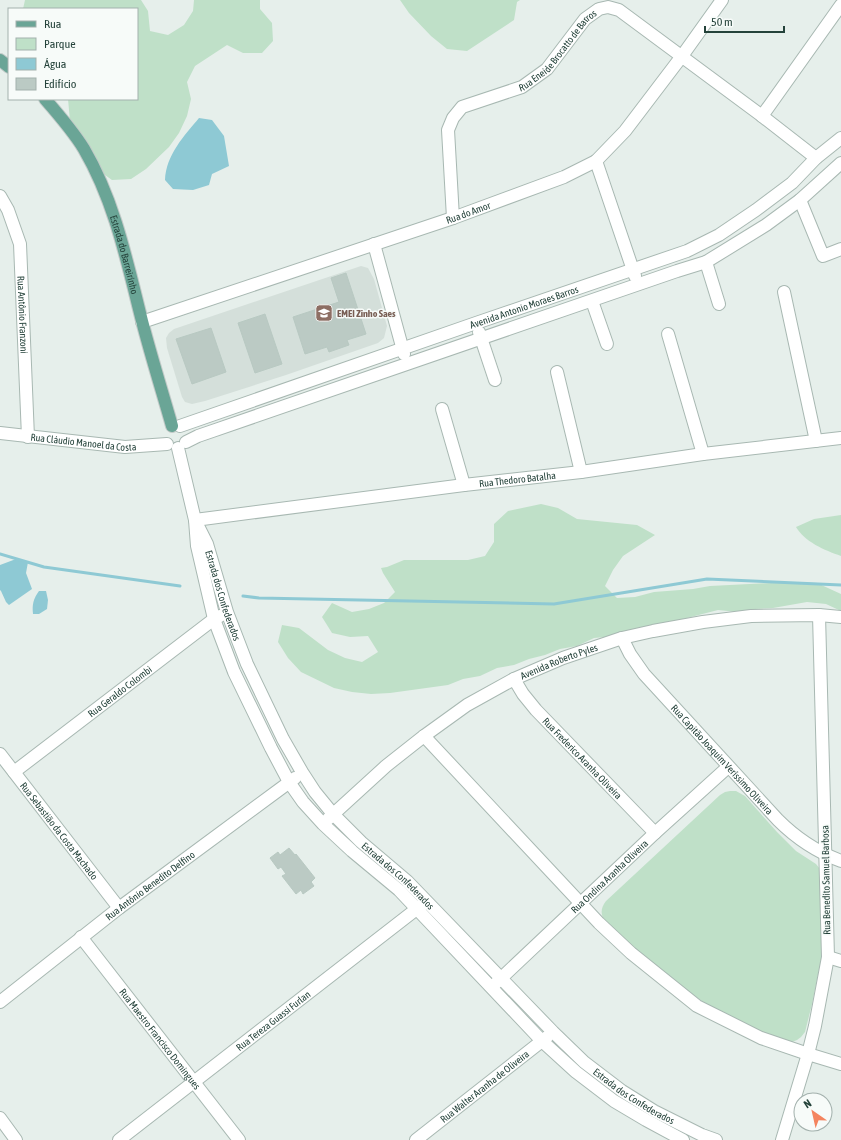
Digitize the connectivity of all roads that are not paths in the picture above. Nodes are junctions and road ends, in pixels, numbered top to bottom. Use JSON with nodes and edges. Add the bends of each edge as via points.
{"nodes":[{"id":1,"x":722,"y":0,"type":"edge"},
{"id":2,"x":841,"y":5,"type":"edge"},
{"id":3,"x":682,"y":56,"type":"junction"},
{"id":4,"x":0,"y":60,"type":"edge"},
{"id":5,"x":8,"y":66,"type":"edge"},
{"id":6,"x":46,"y":100,"type":"edge"},
{"id":7,"x":762,"y":116,"type":"junction"},
{"id":8,"x":841,"y":138,"type":"edge"},
{"id":9,"x":816,"y":158,"type":"junction"},
{"id":10,"x":596,"y":160,"type":"junction"},
{"id":11,"x":841,"y":163,"type":"edge"},
{"id":12,"x":0,"y":196,"type":"edge"},
{"id":13,"x":800,"y":200,"type":"junction"},
{"id":14,"x":453,"y":218,"type":"junction"},
{"id":15,"x":374,"y":244,"type":"junction"},
{"id":16,"x":841,"y":249,"type":"edge"},
{"id":17,"x":706,"y":262,"type":"junction"},
{"id":18,"x":632,"y":269,"type":"junction"},
{"id":19,"x":639,"y":285,"type":"junction"},
{"id":20,"x":784,"y":292,"type":"dead end"},
{"id":21,"x":592,"y":301,"type":"junction"},
{"id":22,"x":719,"y":304,"type":"dead end"},
{"id":23,"x":142,"y":322,"type":"junction"},
{"id":24,"x":476,"y":323,"type":"junction"},
{"id":25,"x":668,"y":334,"type":"dead end"},
{"id":26,"x":481,"y":339,"type":"junction"},
{"id":27,"x":607,"y":344,"type":"dead end"},
{"id":28,"x":403,"y":348,"type":"junction"},
{"id":29,"x":407,"y":364,"type":"junction"},
{"id":30,"x":557,"y":372,"type":"dead end"},
{"id":31,"x":495,"y":380,"type":"dead end"},
{"id":32,"x":442,"y":409,"type":"dead end"},
{"id":33,"x":176,"y":426,"type":"junction"},
{"id":34,"x":0,"y":433,"type":"edge"},
{"id":35,"x":28,"y":437,"type":"junction"},
{"id":36,"x":841,"y":438,"type":"edge"},
{"id":37,"x":816,"y":441,"type":"junction"},
{"id":38,"x":166,"y":444,"type":"junction"},
{"id":39,"x":182,"y":445,"type":"junction"},
{"id":40,"x":704,"y":454,"type":"junction"},
{"id":41,"x":581,"y":472,"type":"junction"},
{"id":42,"x":464,"y":485,"type":"junction"},
{"id":43,"x":195,"y":520,"type":"junction"},
{"id":44,"x":227,"y":612,"type":"junction"},
{"id":45,"x":819,"y":615,"type":"junction"},
{"id":46,"x":841,"y":617,"type":"edge"},
{"id":47,"x":214,"y":619,"type":"junction"},
{"id":48,"x":622,"y":638,"type":"junction"},
{"id":49,"x":514,"y":679,"type":"junction"},
{"id":50,"x":424,"y":736,"type":"junction"},
{"id":51,"x":0,"y":754,"type":"edge"},
{"id":52,"x":728,"y":767,"type":"junction"},
{"id":53,"x":14,"y":772,"type":"junction"},
{"id":54,"x":302,"y":772,"type":"junction"},
{"id":55,"x":289,"y":782,"type":"junction"},
{"id":56,"x":333,"y":814,"type":"junction"},
{"id":57,"x":323,"y":824,"type":"junction"},
{"id":58,"x":655,"y":833,"type":"junction"},
{"id":59,"x":826,"y":855,"type":"junction"},
{"id":60,"x":841,"y":861,"type":"edge"},
{"id":61,"x":426,"y":901,"type":"junction"},
{"id":62,"x":581,"y":904,"type":"junction"},
{"id":63,"x":119,"y":908,"type":"junction"},
{"id":64,"x":417,"y":909,"type":"junction"},
{"id":65,"x":82,"y":937,"type":"junction"},
{"id":66,"x":828,"y":957,"type":"junction"},
{"id":67,"x":841,"y":960,"type":"edge"},
{"id":68,"x":501,"y":979,"type":"junction"},
{"id":69,"x":491,"y":988,"type":"junction"},
{"id":70,"x":0,"y":1002,"type":"edge"},
{"id":71,"x":553,"y":1032,"type":"junction"},
{"id":72,"x":542,"y":1041,"type":"junction"},
{"id":73,"x":808,"y":1054,"type":"junction"},
{"id":74,"x":841,"y":1064,"type":"edge"},
{"id":75,"x":194,"y":1082,"type":"junction"},
{"id":76,"x":0,"y":1118,"type":"edge"},
{"id":77,"x":701,"y":1138,"type":"edge"},
{"id":78,"x":16,"y":1140,"type":"edge"},
{"id":79,"x":119,"y":1140,"type":"edge"},
{"id":80,"x":239,"y":1140,"type":"edge"},
{"id":81,"x":416,"y":1140,"type":"edge"},
{"id":82,"x":683,"y":1140,"type":"edge"},
{"id":83,"x":716,"y":1140,"type":"edge"},
{"id":84,"x":782,"y":1140,"type":"edge"}],
"edges":[{"from":1,"to":3,"type":"street","name":"Rua do Amor"},
{"from":2,"to":7,"type":"street"},
{"from":3,"to":7,"type":"street","name":"Rua Eneide Brocatto de Barros"},
{"from":3,"to":10,"type":"street","name":"Rua do Amor","via":[[625,131]]},
{"from":3,"to":14,"type":"street","name":"Rua Eneide Brocatto de Barros","via":[[619,10],[608,7],[599,9],[585,19],[547,69],[522,87],[462,107],[453,118],[448,130]]},
{"from":4,"to":5,"type":"main road"},
{"from":6,"to":23,"type":"main road","name":"Estrada do Barreirinho","via":[[84,149],[99,180],[120,235]]},
{"from":7,"to":9,"type":"street","name":"Rua Eneide Brocatto de Barros"},
{"from":8,"to":9,"type":"street","name":"Avenida Antonio Moraes Barros"},
{"from":9,"to":18,"type":"street","name":"Avenida Antonio Moraes Barros","via":[[786,187],[719,235],[687,251]]},
{"from":10,"to":14,"type":"street","name":"Rua do Amor","via":[[564,177]]},
{"from":10,"to":18,"type":"street"},
{"from":11,"to":13,"type":"street","name":"Avenida Antonio Moraes Barros"},
{"from":12,"to":35,"type":"street","name":"Rua Antônio Franzoni","via":[[20,244]]},
{"from":13,"to":16,"type":"street","via":[[823,256]]},
{"from":13,"to":17,"type":"street","name":"Avenida Antonio Moraes Barros","via":[[766,225]]},
{"from":14,"to":15,"type":"street","name":"Rua do Amor"},
{"from":15,"to":23,"type":"street","name":"Rua do Amor"},
{"from":15,"to":28,"type":"street"},
{"from":17,"to":19,"type":"street","name":"Avenida Antonio Moraes Barros"},
{"from":17,"to":22,"type":"street"},
{"from":18,"to":19,"type":"street"},
{"from":18,"to":24,"type":"street","name":"Avenida Antonio Moraes Barros"},
{"from":19,"to":21,"type":"street","name":"Avenida Antonio Moraes Barros"},
{"from":20,"to":37,"type":"street"},
{"from":21,"to":26,"type":"street","name":"Avenida Antonio Moraes Barros"},
{"from":21,"to":27,"type":"street"},
{"from":23,"to":33,"type":"main road","name":"Estrada do Barreirinho"},
{"from":24,"to":26,"type":"street"},
{"from":24,"to":28,"type":"street","name":"Avenida Antonio Moraes Barros"},
{"from":25,"to":40,"type":"street"},
{"from":26,"to":29,"type":"street","name":"Avenida Antonio Moraes Barros"},
{"from":26,"to":31,"type":"street"},
{"from":28,"to":29,"type":"street"},
{"from":28,"to":33,"type":"street","name":"Avenida Antonio Moraes Barros"},
{"from":29,"to":39,"type":"street","name":"Avenida Antonio Moraes Barros","via":[[198,436]]},
{"from":30,"to":41,"type":"street"},
{"from":32,"to":42,"type":"street"},
{"from":33,"to":38,"type":"street","via":[[166,430]]},
{"from":33,"to":39,"type":"street","via":[[184,428],[187,434]]},
{"from":34,"to":35,"type":"street","name":"Rua Cláudio Manoel da Costa"},
{"from":35,"to":38,"type":"street","name":"Rua Cláudio Manoel da Costa","via":[[125,447]]},
{"from":36,"to":37,"type":"street","name":"Rua Thedoro Batalha"},
{"from":37,"to":40,"type":"street","name":"Rua Thedoro Batalha"},
{"from":38,"to":39,"type":"street","via":[[172,448]]},
{"from":39,"to":43,"type":"street","name":"Estrada dos Confederados"},
{"from":40,"to":41,"type":"street","name":"Rua Thedoro Batalha"},
{"from":41,"to":42,"type":"street","name":"Rua Thedoro Batalha"},
{"from":42,"to":43,"type":"street","name":"Rua Thedoro Batalha"},
{"from":43,"to":44,"type":"street","name":"Estrada dos Confederados","via":[[206,544]]},
{"from":43,"to":47,"type":"street","name":"Estrada dos Confederados","via":[[197,546]]},
{"from":44,"to":47,"type":"street","name":"Rua Geraldo Colombi"},
{"from":44,"to":54,"type":"street","name":"Estrada dos Confederados","via":[[247,664]]},
{"from":45,"to":46,"type":"street","name":"Avenida Roberto Pyles"},
{"from":45,"to":48,"type":"street","name":"Avenida Roberto Pyles","via":[[751,616],[703,622]]},
{"from":45,"to":59,"type":"street","name":"Rua Benedito Samuel Barbosa"},
{"from":47,"to":53,"type":"street","name":"Rua Geraldo Colombi"},
{"from":47,"to":55,"type":"street","name":"Estrada dos Confederados","via":[[234,672]]},
{"from":48,"to":49,"type":"street","name":"Avenida Roberto Pyles","via":[[563,658]]},
{"from":48,"to":52,"type":"street","name":"Rua Capitão Joaquim Veríssimo Oliveira","via":[[644,674]]},
{"from":49,"to":50,"type":"street","name":"Avenida Roberto Pyles","via":[[467,705]]},
{"from":49,"to":58,"type":"street","name":"Rua Frederico Aranha Oliveira","via":[[536,710]]},
{"from":50,"to":56,"type":"street","name":"Avenida Roberto Pyles"},
{"from":50,"to":62,"type":"street"},
{"from":51,"to":53,"type":"street","name":"Rua Sebastião da Costa Machado"},
{"from":52,"to":58,"type":"street","name":"Rua Ondina Aranha Oliveira"},
{"from":52,"to":59,"type":"street","name":"Rua Capitão Joaquim Veríssimo Oliveira","via":[[789,831]]},
{"from":53,"to":63,"type":"street","name":"Rua Sebastião da Costa Machado"},
{"from":54,"to":55,"type":"street","name":"Rua Antônio Benedito Delfino"},
{"from":54,"to":56,"type":"street","name":"Estrada dos Confederados"},
{"from":55,"to":57,"type":"street","name":"Estrada dos Confederados"},
{"from":55,"to":63,"type":"street","name":"Rua Antônio Benedito Delfino"},
{"from":56,"to":57,"type":"street","name":"Avenida Roberto Pyles"},
{"from":56,"to":61,"type":"street","name":"Estrada dos Confederados"},
{"from":57,"to":64,"type":"street","name":"Estrada dos Confederados","via":[[399,890]]},
{"from":58,"to":62,"type":"street","name":"Rua Ondina Aranha Oliveira"},
{"from":59,"to":60,"type":"street","name":"Rua Capitão Joaquim Veríssimo Oliveira"},
{"from":59,"to":66,"type":"street","name":"Rua Benedito Samuel Barbosa"},
{"from":61,"to":64,"type":"street","name":"Rua Tereza Guassi Furlan"},
{"from":61,"to":68,"type":"street","name":"Estrada dos Confederados"},
{"from":62,"to":68,"type":"street","name":"Rua Ondina Aranha Oliveira"},
{"from":62,"to":73,"type":"street","via":[[630,953],[697,1006],[761,1038]]},
{"from":63,"to":65,"type":"street","name":"Rua Antônio Benedito Delfino"},
{"from":64,"to":69,"type":"street","name":"Estrada dos Confederados"},
{"from":64,"to":75,"type":"street","name":"Rua Tereza Guassi Furlan"},
{"from":65,"to":70,"type":"street","name":"Rua Antônio Benedito Delfino"},
{"from":65,"to":75,"type":"street","name":"Rua Maestro Francisco Domingues"},
{"from":66,"to":67,"type":"street"},
{"from":66,"to":73,"type":"street","name":"Rua Benedito Samuel Barbosa"},
{"from":68,"to":69,"type":"street","name":"Rua Ondina Aranha Oliveira"},
{"from":68,"to":71,"type":"street","name":"Estrada dos Confederados"},
{"from":69,"to":72,"type":"street","name":"Estrada dos Confederados"},
{"from":71,"to":72,"type":"street","name":"Rua Walter Aranha de Oliveira"},
{"from":71,"to":77,"type":"street","name":"Estrada dos Confederados","via":[[584,1062],[622,1091]]},
{"from":72,"to":81,"type":"street","name":"Rua Walter Aranha de Oliveira"},
{"from":72,"to":82,"type":"street","name":"Estrada dos Confederados","via":[[576,1072],[614,1101]]},
{"from":73,"to":74,"type":"street"},
{"from":73,"to":84,"type":"street","name":"Rua Benedito Samuel Barbosa"},
{"from":75,"to":79,"type":"street","name":"Rua Tereza Guassi Furlan"},
{"from":75,"to":80,"type":"street","name":"Rua Maestro Francisco Domingues"},
{"from":76,"to":78,"type":"street"},
{"from":77,"to":83,"type":"street","name":"Estrada dos Confederados"}]}
